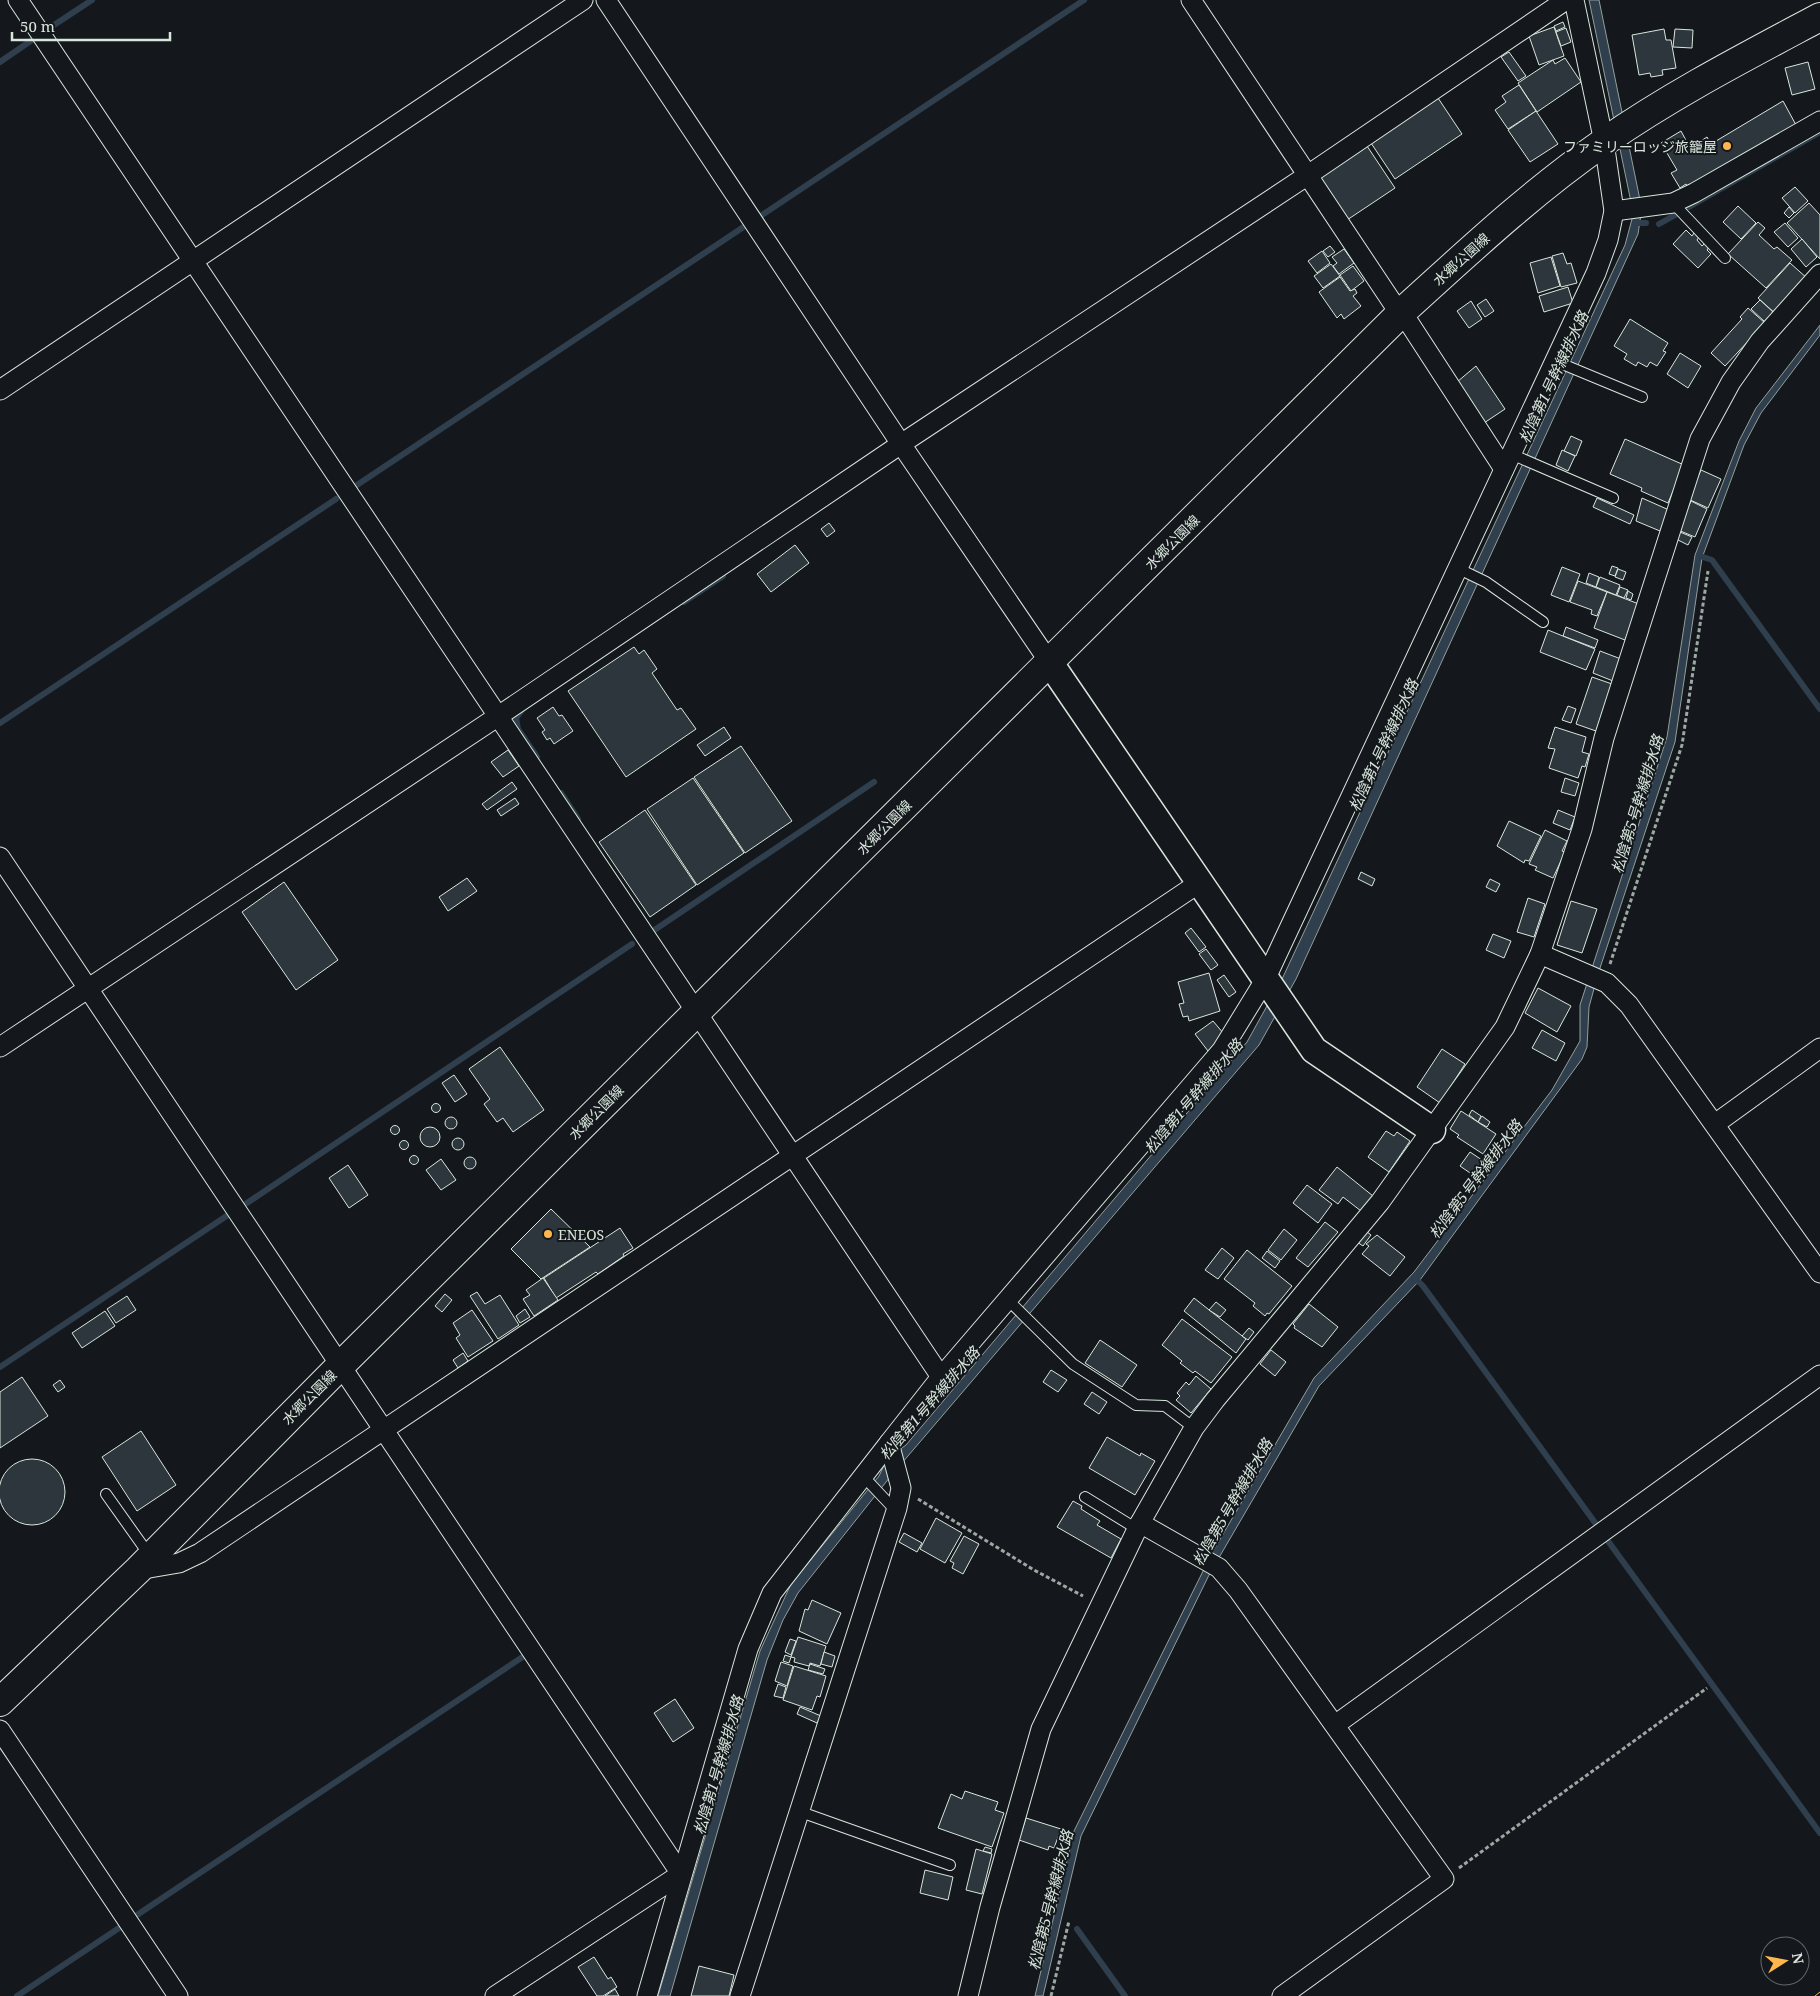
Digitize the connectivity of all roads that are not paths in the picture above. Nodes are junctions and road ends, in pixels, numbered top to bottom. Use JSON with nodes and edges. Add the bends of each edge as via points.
{"nodes":[{"id":1,"x":18,"y":0,"type":"edge"},
{"id":2,"x":583,"y":0,"type":"edge"},
{"id":3,"x":606,"y":0,"type":"edge"},
{"id":4,"x":1191,"y":0,"type":"edge"},
{"id":5,"x":1566,"y":0,"type":"edge"},
{"id":6,"x":1574,"y":0,"type":"edge"},
{"id":7,"x":1820,"y":17,"type":"edge"},
{"id":8,"x":1820,"y":121,"type":"edge"},
{"id":9,"x":1607,"y":140,"type":"junction"},
{"id":10,"x":1308,"y":175,"type":"junction"},
{"id":11,"x":1673,"y":203,"type":"junction"},
{"id":12,"x":1619,"y":210,"type":"junction"},
{"id":13,"x":1725,"y":258,"type":"dead end"},
{"id":14,"x":192,"y":262,"type":"junction"},
{"id":15,"x":1820,"y":274,"type":"edge"},
{"id":16,"x":1401,"y":313,"type":"junction"},
{"id":17,"x":1558,"y":362,"type":"junction"},
{"id":18,"x":0,"y":390,"type":"edge"},
{"id":19,"x":1642,"y":397,"type":"dead end"},
{"id":20,"x":901,"y":444,"type":"junction"},
{"id":21,"x":1511,"y":460,"type":"junction"},
{"id":22,"x":1613,"y":498,"type":"dead end"},
{"id":23,"x":1460,"y":570,"type":"junction"},
{"id":24,"x":1543,"y":622,"type":"dead end"},
{"id":25,"x":1050,"y":663,"type":"junction"},
{"id":26,"x":497,"y":717,"type":"junction"},
{"id":27,"x":0,"y":857,"type":"edge"},
{"id":28,"x":1199,"y":883,"type":"junction"},
{"id":29,"x":1540,"y":954,"type":"junction"},
{"id":30,"x":1268,"y":984,"type":"junction"},
{"id":31,"x":88,"y":988,"type":"junction"},
{"id":32,"x":696,"y":1013,"type":"junction"},
{"id":33,"x":0,"y":1046,"type":"edge"},
{"id":34,"x":1820,"y":1048,"type":"edge"},
{"id":35,"x":1715,"y":1124,"type":"junction"},
{"id":36,"x":1432,"y":1130,"type":"junction"},
{"id":37,"x":792,"y":1157,"type":"junction"},
{"id":38,"x":1820,"y":1272,"type":"edge"},
{"id":39,"x":1011,"y":1303,"type":"junction"},
{"id":40,"x":341,"y":1364,"type":"junction"},
{"id":41,"x":1820,"y":1375,"type":"edge"},
{"id":42,"x":941,"y":1377,"type":"junction"},
{"id":43,"x":1194,"y":1428,"type":"junction"},
{"id":44,"x":385,"y":1430,"type":"junction"},
{"id":45,"x":889,"y":1446,"type":"junction"},
{"id":46,"x":865,"y":1478,"type":"junction"},
{"id":47,"x":106,"y":1494,"type":"dead end"},
{"id":48,"x":1085,"y":1497,"type":"dead end"},
{"id":49,"x":896,"y":1511,"type":"junction"},
{"id":50,"x":1138,"y":1526,"type":"junction"},
{"id":51,"x":144,"y":1564,"type":"junction"},
{"id":52,"x":0,"y":1702,"type":"edge"},
{"id":53,"x":1335,"y":1725,"type":"junction"},
{"id":54,"x":0,"y":1730,"type":"edge"},
{"id":55,"x":798,"y":1811,"type":"junction"},
{"id":56,"x":950,"y":1865,"type":"dead end"},
{"id":57,"x":680,"y":1874,"type":"junction"},
{"id":58,"x":178,"y":1996,"type":"edge"},
{"id":59,"x":495,"y":1996,"type":"edge"},
{"id":60,"x":647,"y":1996,"type":"edge"},
{"id":61,"x":740,"y":1996,"type":"edge"},
{"id":62,"x":968,"y":1996,"type":"edge"},
{"id":63,"x":1282,"y":1996,"type":"edge"}],
"edges":[{"from":1,"to":14,"type":"street"},
{"from":2,"to":14,"type":"street"},
{"from":3,"to":20,"type":"street"},
{"from":4,"to":10,"type":"street"},
{"from":5,"to":10,"type":"street"},
{"from":6,"to":9,"type":"street"},
{"from":7,"to":9,"type":"main road","name":"水郷公園線","via":[[1726,67]]},
{"from":8,"to":11,"type":"street"},
{"from":9,"to":12,"type":"street"},
{"from":9,"to":16,"type":"main road","name":"水郷公園線","via":[[1501,222]]},
{"from":10,"to":16,"type":"street"},
{"from":10,"to":20,"type":"street"},
{"from":11,"to":12,"type":"street"},
{"from":11,"to":13,"type":"lane"},
{"from":12,"to":17,"type":"street"},
{"from":14,"to":18,"type":"street"},
{"from":14,"to":26,"type":"street"},
{"from":15,"to":29,"type":"street","via":[[1760,340],[1730,382],[1700,439],[1604,738],[1582,829]]},
{"from":16,"to":21,"type":"street"},
{"from":16,"to":25,"type":"main road","name":"水郷公園線"},
{"from":17,"to":19,"type":"lane"},
{"from":17,"to":21,"type":"street"},
{"from":20,"to":25,"type":"street"},
{"from":20,"to":26,"type":"street"},
{"from":21,"to":22,"type":"lane","via":[[1537,466]]},
{"from":21,"to":23,"type":"street"},
{"from":23,"to":24,"type":"lane","via":[[1486,582]]},
{"from":23,"to":30,"type":"street"},
{"from":25,"to":28,"type":"street"},
{"from":25,"to":32,"type":"main road","name":"水郷公園線"},
{"from":26,"to":31,"type":"street"},
{"from":26,"to":32,"type":"street"},
{"from":27,"to":31,"type":"street"},
{"from":28,"to":30,"type":"street"},
{"from":28,"to":37,"type":"street"},
{"from":29,"to":35,"type":"street","via":[[1602,981],[1629,1005]]},
{"from":29,"to":36,"type":"street","via":[[1505,1027]]},
{"from":30,"to":36,"type":"street","via":[[1314,1050]]},
{"from":30,"to":39,"type":"street","via":[[1222,1050]]},
{"from":31,"to":33,"type":"street"},
{"from":31,"to":40,"type":"street"},
{"from":32,"to":37,"type":"street"},
{"from":32,"to":40,"type":"main road","name":"水郷公園線"},
{"from":34,"to":35,"type":"street"},
{"from":35,"to":38,"type":"street"},
{"from":36,"to":43,"type":"street","via":[[1380,1202]]},
{"from":37,"to":42,"type":"street"},
{"from":37,"to":44,"type":"street"},
{"from":39,"to":42,"type":"street"},
{"from":39,"to":43,"type":"lane","via":[[1073,1364],[1136,1405],[1165,1406]]},
{"from":40,"to":44,"type":"street"},
{"from":40,"to":51,"type":"main road","name":"水郷公園線"},
{"from":41,"to":53,"type":"street"},
{"from":42,"to":45,"type":"street"},
{"from":43,"to":50,"type":"street"},
{"from":44,"to":51,"type":"street","via":[[200,1553],[179,1563]]},
{"from":44,"to":57,"type":"street"},
{"from":45,"to":46,"type":"street"},
{"from":45,"to":49,"type":"street","via":[[900,1485]]},
{"from":46,"to":49,"type":"lane"},
{"from":46,"to":57,"type":"street","via":[[772,1593],[758,1622]]},
{"from":47,"to":51,"type":"lane"},
{"from":48,"to":50,"type":"lane"},
{"from":49,"to":55,"type":"street"},
{"from":50,"to":53,"type":"street","via":[[1219,1568]]},
{"from":50,"to":62,"type":"street","via":[[1041,1729]]},
{"from":51,"to":52,"type":"main road","name":"水郷公園線"},
{"from":53,"to":63,"type":"street","via":[[1444,1879]]},
{"from":54,"to":58,"type":"street"},
{"from":55,"to":56,"type":"lane"},
{"from":55,"to":61,"type":"street"},
{"from":57,"to":59,"type":"street"},
{"from":57,"to":60,"type":"street"}]}
